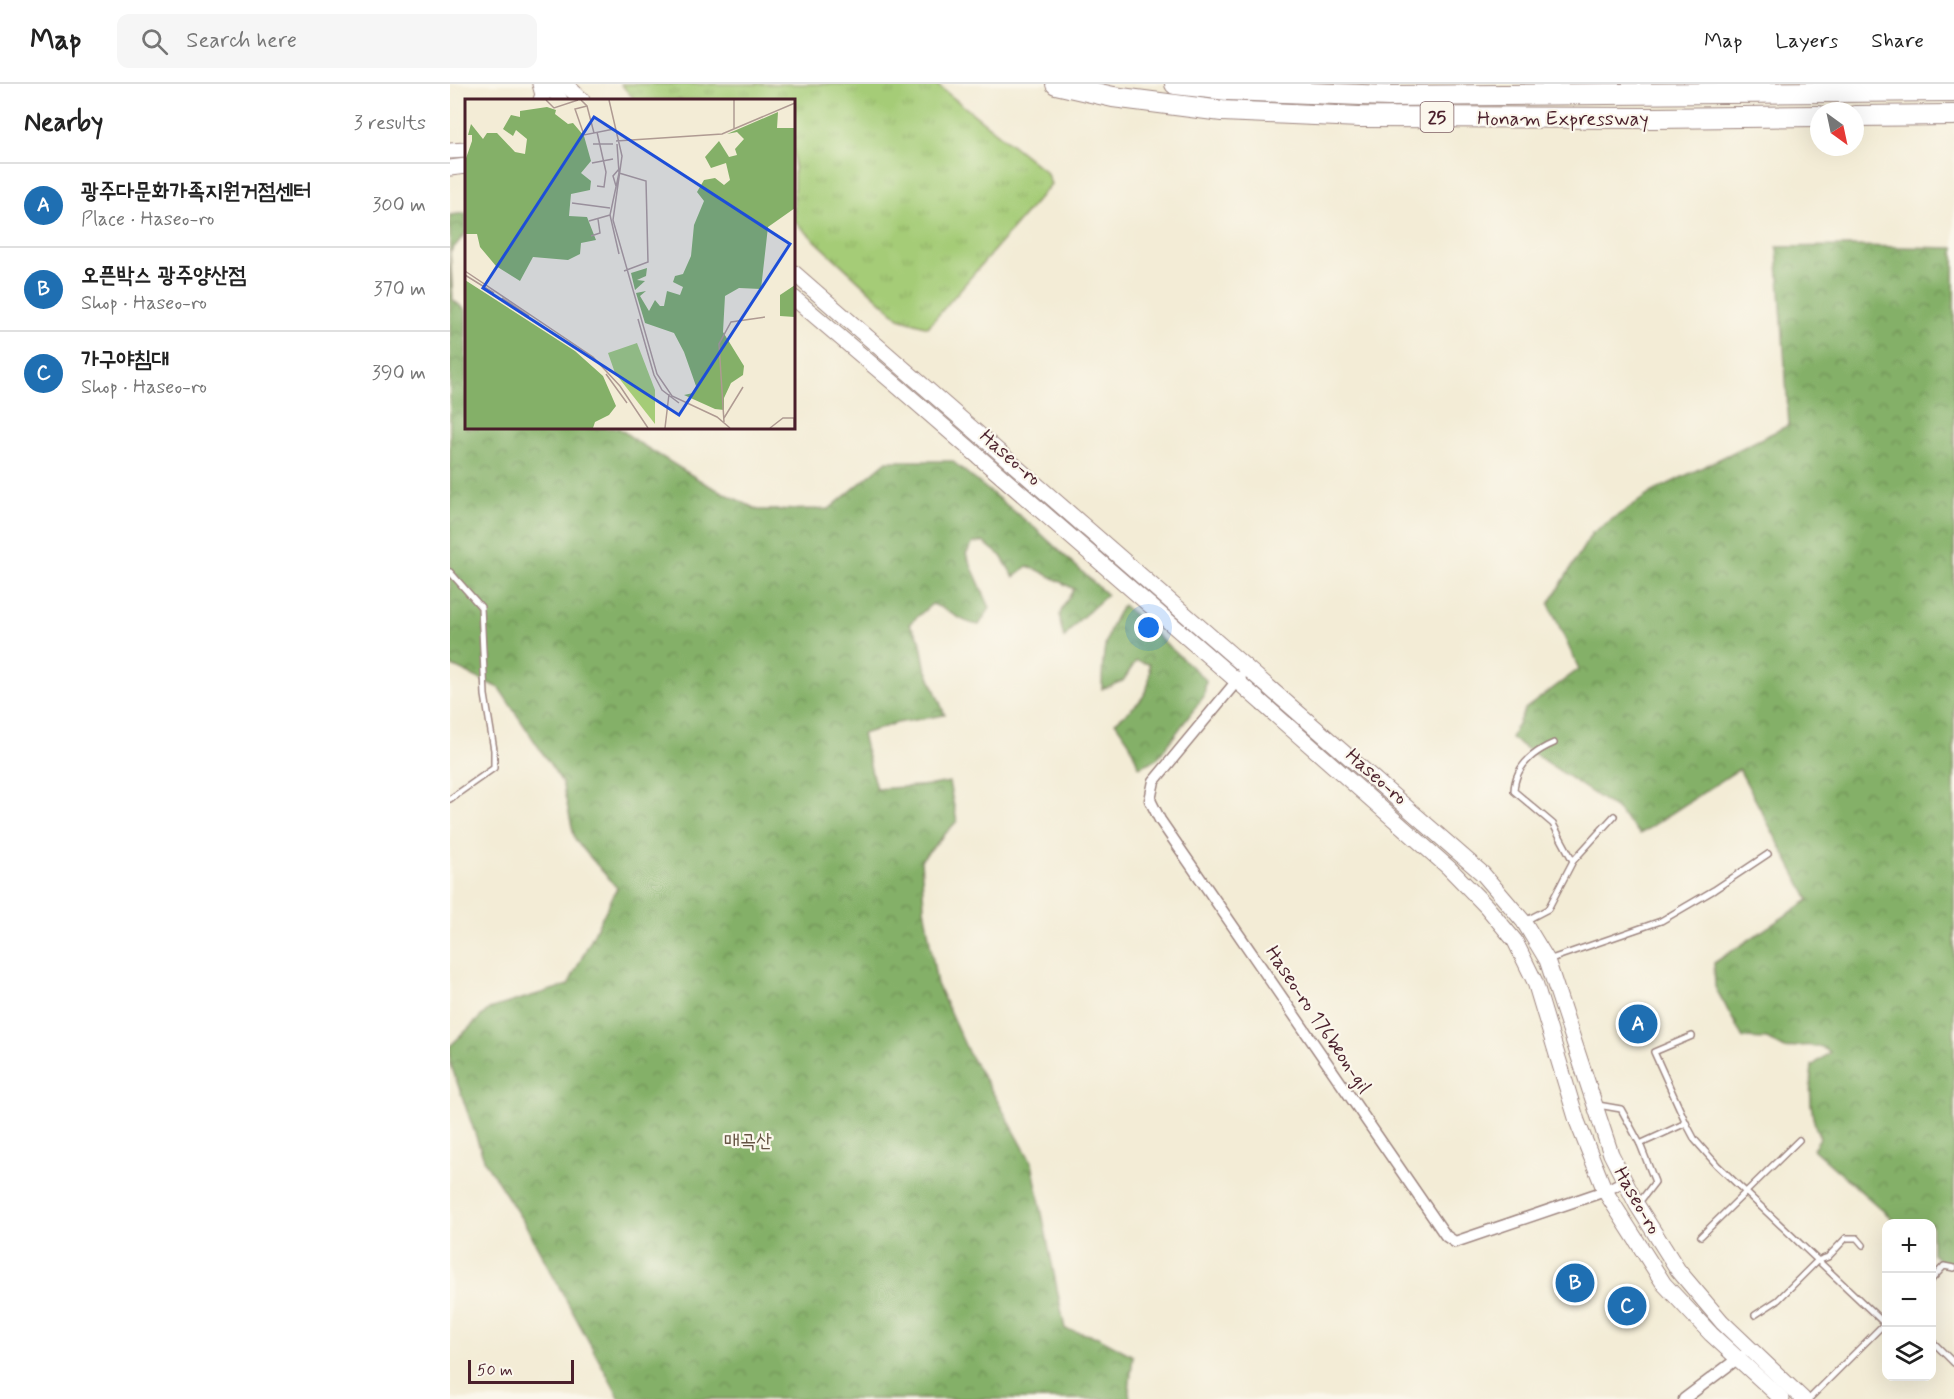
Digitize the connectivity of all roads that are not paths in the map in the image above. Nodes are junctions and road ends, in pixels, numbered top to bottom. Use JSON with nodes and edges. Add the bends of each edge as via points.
{"nodes":[{"id":1,"x":540,"y":84,"type":"edge"},
{"id":2,"x":550,"y":84,"type":"edge"},
{"id":3,"x":565,"y":84,"type":"edge"},
{"id":4,"x":1056,"y":84,"type":"edge"},
{"id":5,"x":1175,"y":84,"type":"edge"},
{"id":6,"x":1760,"y":84,"type":"edge"},
{"id":7,"x":1954,"y":91,"type":"edge"},
{"id":8,"x":1657,"y":94,"type":"junction"},
{"id":9,"x":541,"y":99,"type":"edge"},
{"id":10,"x":559,"y":99,"type":"edge"},
{"id":11,"x":581,"y":99,"type":"edge"},
{"id":12,"x":1954,"y":115,"type":"edge"},
{"id":13,"x":1810,"y":116,"type":"edge"},
{"id":14,"x":1864,"y":116,"type":"edge"},
{"id":15,"x":465,"y":150,"type":"edge"},
{"id":16,"x":450,"y":152,"type":"edge"},
{"id":17,"x":465,"y":166,"type":"edge"},
{"id":18,"x":450,"y":168,"type":"edge"},
{"id":19,"x":795,"y":274,"type":"edge"},
{"id":20,"x":795,"y":299,"type":"edge"},
{"id":21,"x":450,"y":572,"type":"edge"},
{"id":22,"x":1248,"y":669,"type":"junction"},
{"id":23,"x":1237,"y":681,"type":"junction"},
{"id":24,"x":1554,"y":743,"type":"dead end"},
{"id":25,"x":450,"y":799,"type":"edge"},
{"id":26,"x":1614,"y":816,"type":"dead end"},
{"id":27,"x":1768,"y":854,"type":"dead end"},
{"id":28,"x":1573,"y":861,"type":"junction"},
{"id":29,"x":1524,"y":922,"type":"junction"},
{"id":30,"x":1546,"y":960,"type":"junction"},
{"id":31,"x":1692,"y":1036,"type":"dead end"},
{"id":32,"x":1593,"y":1104,"type":"junction"},
{"id":33,"x":1686,"y":1124,"type":"junction"},
{"id":34,"x":1799,"y":1140,"type":"dead end"},
{"id":35,"x":1640,"y":1144,"type":"junction"},
{"id":36,"x":1624,"y":1181,"type":"junction"},
{"id":37,"x":1605,"y":1191,"type":"junction"},
{"id":38,"x":1747,"y":1193,"type":"junction"},
{"id":39,"x":1637,"y":1205,"type":"junction"},
{"id":40,"x":1701,"y":1236,"type":"dead end"},
{"id":41,"x":1863,"y":1245,"type":"dead end"},
{"id":42,"x":1817,"y":1261,"type":"junction"},
{"id":43,"x":1954,"y":1268,"type":"edge"},
{"id":44,"x":1936,"y":1275,"type":"edge"},
{"id":45,"x":1755,"y":1315,"type":"dead end"},
{"id":46,"x":1882,"y":1319,"type":"edge"},
{"id":47,"x":1882,"y":1327,"type":"edge"},
{"id":48,"x":1936,"y":1345,"type":"edge"},
{"id":49,"x":1749,"y":1347,"type":"junction"},
{"id":50,"x":1739,"y":1359,"type":"junction"},
{"id":51,"x":1954,"y":1363,"type":"edge"},
{"id":52,"x":1684,"y":1399,"type":"edge"},
{"id":53,"x":1782,"y":1399,"type":"edge"},
{"id":54,"x":1803,"y":1399,"type":"edge"},
{"id":55,"x":1809,"y":1399,"type":"edge"}],
"edges":[{"from":1,"to":9,"type":"main road"},
{"from":2,"to":10,"type":"main road"},
{"from":3,"to":11,"type":"main road"},
{"from":4,"to":13,"type":"highway","name":"Honam Expressway","number":"25","via":[[1113,97],[1222,111],[1348,116]]},
{"from":5,"to":8,"type":"highway","name":"Honam Expressway","number":"25","via":[[1228,90],[1388,96]]},
{"from":6,"to":8,"type":"highway"},
{"from":7,"to":8,"type":"highway","name":"Honam Expressway","number":"25"},
{"from":12,"to":14,"type":"highway"},
{"from":15,"to":16,"type":"main road"},
{"from":17,"to":18,"type":"main road"},
{"from":19,"to":22,"type":"main road","name":"Haseo-ro"},
{"from":20,"to":23,"type":"main road","name":"Haseo-ro"},
{"from":21,"to":25,"type":"lane","via":[[481,607],[485,695],[494,750],[494,768]]},
{"from":22,"to":23,"type":"street","name":"Haseo-ro 176beon-gil"},
{"from":22,"to":29,"type":"main road","name":"Haseo-ro","via":[[1483,874]]},
{"from":23,"to":37,"type":"main road","name":"Haseo-ro","via":[[1449,868],[1515,941],[1535,982],[1576,1121]]},
{"from":23,"to":37,"type":"street","name":"Haseo-ro 176beon-gil","via":[[1154,780],[1150,800],[1446,1236],[1455,1242]]},
{"from":24,"to":28,"type":"lane","via":[[1539,749],[1524,764],[1514,791],[1553,824]]},
{"from":26,"to":28,"type":"lane"},
{"from":27,"to":30,"type":"lane","via":[[1661,921]]},
{"from":28,"to":29,"type":"lane","via":[[1548,909]]},
{"from":29,"to":30,"type":"main road","name":"Haseo-ro"},
{"from":30,"to":32,"type":"main road","name":"Haseo-ro"},
{"from":31,"to":33,"type":"lane","via":[[1654,1052]]},
{"from":32,"to":35,"type":"lane","name":"Haseo-ro","via":[[1622,1109]]},
{"from":32,"to":36,"type":"main road","name":"Haseo-ro"},
{"from":33,"to":35,"type":"lane","name":"Haseo-ro"},
{"from":33,"to":38,"type":"lane","via":[[1717,1165]]},
{"from":34,"to":38,"type":"lane"},
{"from":35,"to":39,"type":"lane","name":"Haseo-ro","via":[[1655,1182]]},
{"from":36,"to":37,"type":"street","name":"Haseo-ro 176beon-gil"},
{"from":36,"to":39,"type":"main road","name":"Haseo-ro"},
{"from":37,"to":50,"type":"main road","name":"Haseo-ro","via":[[1664,1284]]},
{"from":38,"to":40,"type":"lane"},
{"from":38,"to":42,"type":"lane"},
{"from":39,"to":49,"type":"main road","name":"Haseo-ro","via":[[1678,1270]]},
{"from":41,"to":42,"type":"lane","via":[[1857,1238],[1846,1238],[1828,1257]]},
{"from":42,"to":45,"type":"lane","via":[[1778,1300]]},
{"from":42,"to":46,"type":"lane"},
{"from":43,"to":44,"type":"lane","via":[[1944,1266]]},
{"from":47,"to":55,"type":"lane"},
{"from":48,"to":51,"type":"lane"},
{"from":49,"to":50,"type":"street"},
{"from":49,"to":54,"type":"main road","name":"Haseo-ro"},
{"from":50,"to":52,"type":"street"},
{"from":50,"to":53,"type":"main road","name":"Haseo-ro"}]}
